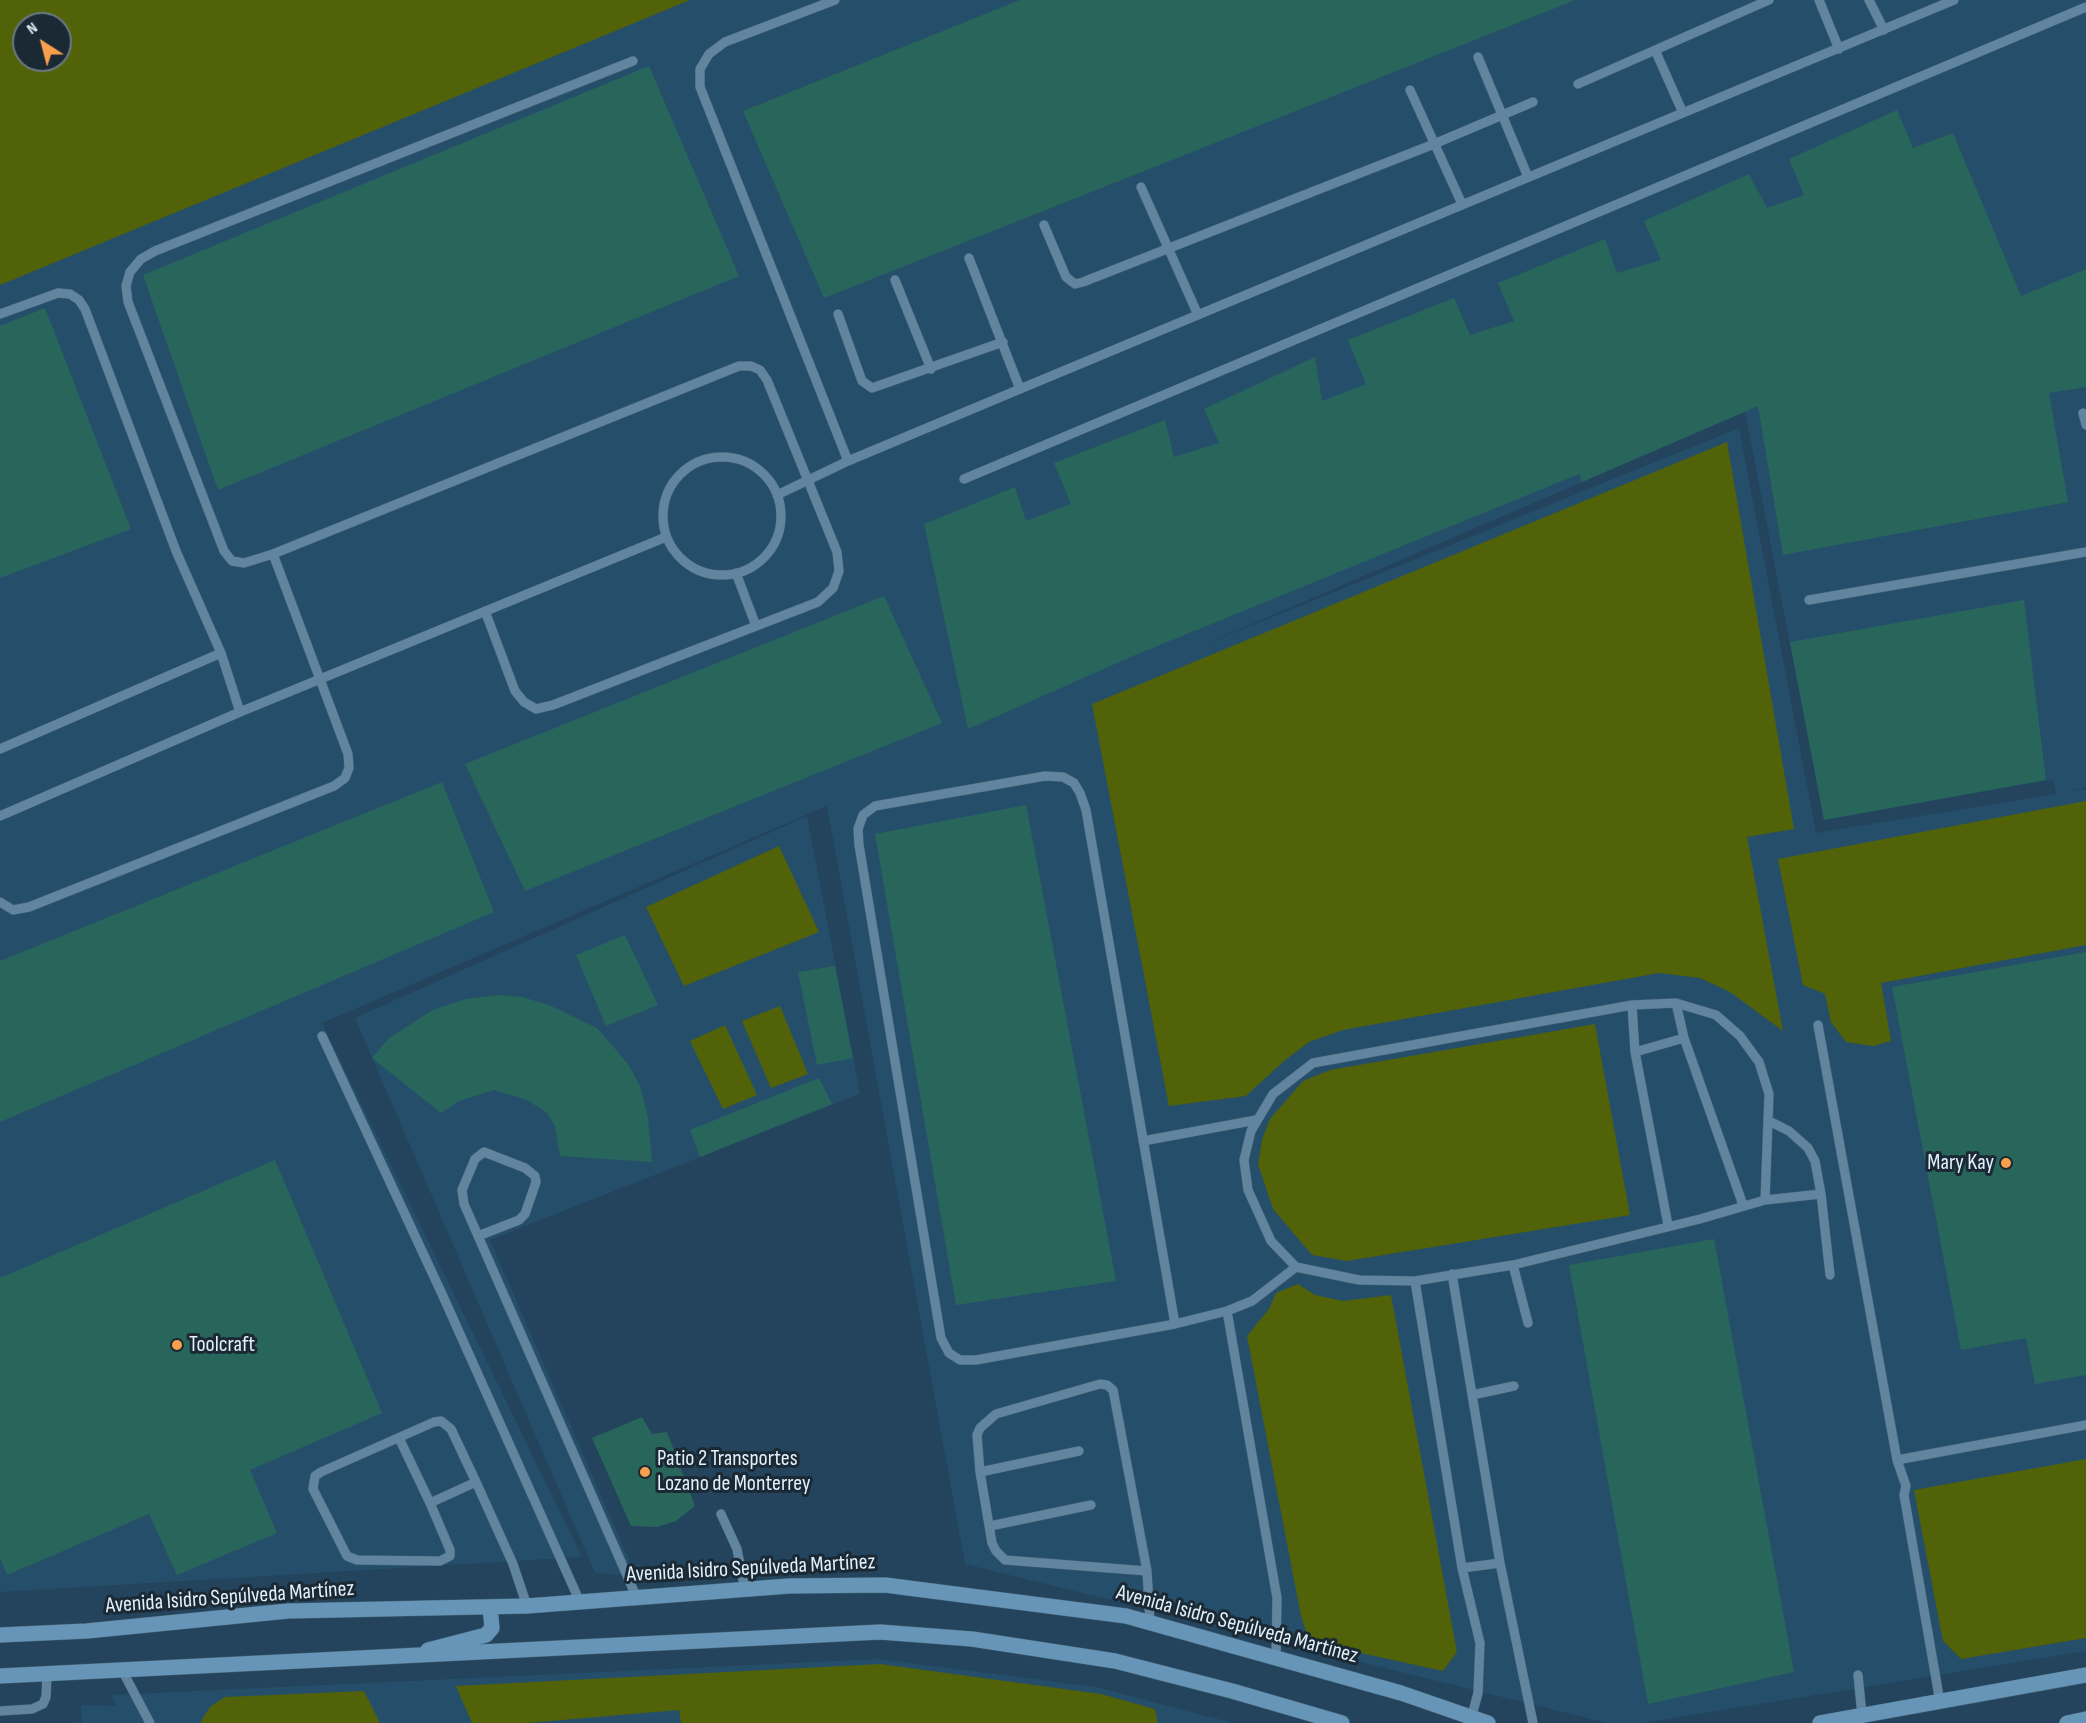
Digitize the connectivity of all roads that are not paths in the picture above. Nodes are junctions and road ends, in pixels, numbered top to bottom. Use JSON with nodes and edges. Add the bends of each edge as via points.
{"nodes":[{"id":1,"x":835,"y":0,"type":"edge"},
{"id":2,"x":1769,"y":0,"type":"edge"},
{"id":3,"x":1819,"y":0,"type":"edge"},
{"id":4,"x":1869,"y":0,"type":"edge"},
{"id":5,"x":1954,"y":0,"type":"edge"},
{"id":6,"x":2086,"y":7,"type":"edge"},
{"id":7,"x":1884,"y":30,"type":"junction"},
{"id":8,"x":1839,"y":49,"type":"junction"},
{"id":9,"x":1655,"y":50,"type":"junction"},
{"id":10,"x":1478,"y":57,"type":"dead end"},
{"id":11,"x":633,"y":61,"type":"dead end"},
{"id":12,"x":1578,"y":84,"type":"dead end"},
{"id":13,"x":1410,"y":90,"type":"dead end"},
{"id":14,"x":1533,"y":102,"type":"dead end"},
{"id":15,"x":1683,"y":114,"type":"junction"},
{"id":16,"x":1502,"y":116,"type":"junction"},
{"id":17,"x":1434,"y":144,"type":"junction"},
{"id":18,"x":1528,"y":177,"type":"junction"},
{"id":19,"x":1141,"y":187,"type":"dead end"},
{"id":20,"x":1462,"y":204,"type":"junction"},
{"id":21,"x":1044,"y":225,"type":"dead end"},
{"id":22,"x":1169,"y":248,"type":"junction"},
{"id":23,"x":969,"y":258,"type":"dead end"},
{"id":24,"x":895,"y":279,"type":"dead end"},
{"id":25,"x":0,"y":314,"type":"edge"},
{"id":26,"x":838,"y":314,"type":"dead end"},
{"id":27,"x":1198,"y":315,"type":"junction"},
{"id":28,"x":1003,"y":342,"type":"junction"},
{"id":29,"x":931,"y":369,"type":"junction"},
{"id":30,"x":1020,"y":389,"type":"junction"},
{"id":31,"x":2083,"y":413,"type":"dead end"},
{"id":32,"x":2086,"y":425,"type":"edge"},
{"id":33,"x":848,"y":462,"type":"junction"},
{"id":34,"x":964,"y":479,"type":"dead end"},
{"id":35,"x":806,"y":482,"type":"junction"},
{"id":36,"x":777,"y":495,"type":"junction"},
{"id":37,"x":666,"y":537,"type":"junction"},
{"id":38,"x":2086,"y":552,"type":"edge"},
{"id":39,"x":273,"y":554,"type":"junction"},
{"id":40,"x":736,"y":573,"type":"junction"},
{"id":41,"x":1809,"y":600,"type":"dead end"},
{"id":42,"x":485,"y":611,"type":"junction"},
{"id":43,"x":756,"y":626,"type":"junction"},
{"id":44,"x":221,"y":653,"type":"junction"},
{"id":45,"x":321,"y":679,"type":"junction"},
{"id":46,"x":240,"y":712,"type":"junction"},
{"id":47,"x":0,"y":749,"type":"edge"},
{"id":48,"x":0,"y":816,"type":"edge"},
{"id":49,"x":0,"y":902,"type":"edge"},
{"id":50,"x":1676,"y":1003,"type":"junction"},
{"id":51,"x":1632,"y":1005,"type":"junction"},
{"id":52,"x":1818,"y":1025,"type":"dead end"},
{"id":53,"x":322,"y":1036,"type":"dead end"},
{"id":54,"x":1684,"y":1038,"type":"junction"},
{"id":55,"x":1635,"y":1052,"type":"junction"},
{"id":56,"x":1256,"y":1120,"type":"junction"},
{"id":57,"x":1769,"y":1121,"type":"junction"},
{"id":58,"x":1143,"y":1141,"type":"junction"},
{"id":59,"x":1821,"y":1194,"type":"junction"},
{"id":60,"x":1765,"y":1200,"type":"junction"},
{"id":61,"x":1743,"y":1204,"type":"junction"},
{"id":62,"x":1668,"y":1225,"type":"junction"},
{"id":63,"x":478,"y":1236,"type":"junction"},
{"id":64,"x":1513,"y":1264,"type":"junction"},
{"id":65,"x":1296,"y":1267,"type":"junction"},
{"id":66,"x":1452,"y":1274,"type":"junction"},
{"id":67,"x":1830,"y":1275,"type":"dead end"},
{"id":68,"x":1415,"y":1281,"type":"junction"},
{"id":69,"x":1227,"y":1311,"type":"junction"},
{"id":70,"x":1527,"y":1323,"type":"dead end"},
{"id":71,"x":1175,"y":1324,"type":"junction"},
{"id":72,"x":1514,"y":1386,"type":"dead end"},
{"id":73,"x":1472,"y":1395,"type":"junction"},
{"id":74,"x":2086,"y":1425,"type":"edge"},
{"id":75,"x":399,"y":1438,"type":"junction"},
{"id":76,"x":1079,"y":1450,"type":"dead end"},
{"id":77,"x":1897,"y":1460,"type":"junction"},
{"id":78,"x":980,"y":1472,"type":"junction"},
{"id":79,"x":476,"y":1482,"type":"junction"},
{"id":80,"x":430,"y":1503,"type":"junction"},
{"id":81,"x":1091,"y":1505,"type":"dead end"},
{"id":82,"x":721,"y":1514,"type":"dead end"},
{"id":83,"x":990,"y":1526,"type":"junction"},
{"id":84,"x":1500,"y":1563,"type":"junction"},
{"id":85,"x":1462,"y":1568,"type":"junction"},
{"id":86,"x":1147,"y":1571,"type":"junction"},
{"id":87,"x":745,"y":1590,"type":"junction"},
{"id":88,"x":636,"y":1596,"type":"junction"},
{"id":89,"x":580,"y":1602,"type":"junction"},
{"id":90,"x":527,"y":1606,"type":"junction"},
{"id":91,"x":490,"y":1607,"type":"junction"},
{"id":92,"x":1150,"y":1622,"type":"junction"},
{"id":93,"x":0,"y":1635,"type":"edge"},
{"id":94,"x":408,"y":1657,"type":"junction"},
{"id":95,"x":1276,"y":1657,"type":"junction"},
{"id":96,"x":122,"y":1670,"type":"junction"},
{"id":97,"x":46,"y":1674,"type":"junction"},
{"id":98,"x":1858,"y":1675,"type":"dead end"},
{"id":99,"x":2086,"y":1675,"type":"edge"},
{"id":100,"x":0,"y":1676,"type":"edge"},
{"id":101,"x":1940,"y":1702,"type":"junction"},
{"id":102,"x":0,"y":1711,"type":"edge"},
{"id":103,"x":1862,"y":1715,"type":"junction"},
{"id":104,"x":1306,"y":1718,"type":"edge"},
{"id":105,"x":1471,"y":1719,"type":"junction"},
{"id":106,"x":2086,"y":1719,"type":"edge"},
{"id":107,"x":150,"y":1723,"type":"edge"},
{"id":108,"x":1342,"y":1723,"type":"edge"},
{"id":109,"x":1488,"y":1723,"type":"edge"},
{"id":110,"x":1533,"y":1723,"type":"edge"},
{"id":111,"x":1820,"y":1723,"type":"edge"},
{"id":112,"x":2067,"y":1723,"type":"edge"}],
"edges":[{"from":1,"to":33,"type":"lane","via":[[725,42],[709,54],[700,69],[700,87]]},
{"from":2,"to":9,"type":"lane"},
{"from":3,"to":8,"type":"lane"},
{"from":4,"to":7,"type":"lane"},
{"from":5,"to":7,"type":"lane"},
{"from":6,"to":34,"type":"lane"},
{"from":7,"to":8,"type":"lane"},
{"from":8,"to":15,"type":"lane"},
{"from":9,"to":12,"type":"lane"},
{"from":9,"to":15,"type":"lane"},
{"from":10,"to":16,"type":"lane"},
{"from":11,"to":39,"type":"lane","via":[[155,251],[130,272],[126,286],[128,302],[224,551],[232,561],[244,563]]},
{"from":13,"to":17,"type":"lane"},
{"from":14,"to":16,"type":"lane"},
{"from":15,"to":18,"type":"lane"},
{"from":16,"to":17,"type":"lane"},
{"from":16,"to":18,"type":"lane"},
{"from":17,"to":20,"type":"lane"},
{"from":17,"to":22,"type":"lane"},
{"from":18,"to":20,"type":"lane"},
{"from":19,"to":22,"type":"lane"},
{"from":20,"to":27,"type":"lane"},
{"from":21,"to":22,"type":"lane","via":[[1066,277],[1075,284]]},
{"from":22,"to":27,"type":"lane"},
{"from":23,"to":28,"type":"lane"},
{"from":24,"to":29,"type":"lane"},
{"from":25,"to":44,"type":"lane","via":[[58,293],[70,294],[85,309],[176,551]]},
{"from":26,"to":29,"type":"lane","via":[[866,386],[879,387]]},
{"from":27,"to":30,"type":"lane"},
{"from":28,"to":29,"type":"lane"},
{"from":28,"to":30,"type":"lane"},
{"from":30,"to":33,"type":"lane"},
{"from":31,"to":32,"type":"lane"},
{"from":33,"to":35,"type":"lane"},
{"from":35,"to":36,"type":"lane"},
{"from":35,"to":39,"type":"lane","via":[[767,380],[760,370],[739,366]]},
{"from":35,"to":43,"type":"lane","via":[[837,552],[839,571],[833,588],[818,602]]},
{"from":36,"to":37,"type":"lane","via":[[766,477],[751,464],[731,457],[710,458],[691,465],[675,479],[665,497],[662,518]]},
{"from":36,"to":40,"type":"lane","via":[[781,514],[778,534],[769,552]]},
{"from":37,"to":40,"type":"lane","via":[[677,556],[694,568],[715,575]]},
{"from":37,"to":42,"type":"lane"},
{"from":38,"to":41,"type":"lane"},
{"from":39,"to":45,"type":"lane"},
{"from":40,"to":43,"type":"lane"},
{"from":42,"to":43,"type":"lane","via":[[515,691],[536,709]]},
{"from":42,"to":45,"type":"lane"},
{"from":44,"to":46,"type":"lane"},
{"from":44,"to":47,"type":"lane"},
{"from":45,"to":46,"type":"lane"},
{"from":45,"to":49,"type":"lane","via":[[350,768],[334,786],[29,907],[14,910]]},
{"from":46,"to":48,"type":"lane"},
{"from":50,"to":51,"type":"lane"},
{"from":50,"to":54,"type":"lane"},
{"from":50,"to":57,"type":"lane","via":[[1716,1015],[1740,1036],[1759,1062],[1769,1094]]},
{"from":51,"to":55,"type":"lane"},
{"from":51,"to":56,"type":"lane","via":[[1312,1063],[1273,1094]]},
{"from":52,"to":77,"type":"lane"},
{"from":53,"to":89,"type":"lane"},
{"from":54,"to":55,"type":"lane"},
{"from":54,"to":61,"type":"lane"},
{"from":55,"to":62,"type":"lane"},
{"from":56,"to":58,"type":"lane"},
{"from":56,"to":65,"type":"lane","via":[[1244,1160],[1248,1190],[1271,1241]]},
{"from":57,"to":59,"type":"lane","via":[[1789,1131],[1808,1148],[1815,1161]]},
{"from":57,"to":60,"type":"lane"},
{"from":58,"to":71,"type":"lane"},
{"from":58,"to":71,"type":"lane","via":[[1086,810],[1074,783],[1063,777],[1045,776],[890,802],[863,815],[858,829],[859,845],[941,1338],[949,1353],[960,1360],[976,1360]]},
{"from":59,"to":60,"type":"lane"},
{"from":59,"to":67,"type":"lane"},
{"from":60,"to":61,"type":"lane"},
{"from":61,"to":62,"type":"lane"},
{"from":62,"to":64,"type":"lane"},
{"from":63,"to":63,"type":"lane","via":[[519,1220],[525,1214],[536,1182],[525,1167],[484,1152],[475,1159],[462,1190]]},
{"from":63,"to":88,"type":"lane"},
{"from":64,"to":66,"type":"lane"},
{"from":64,"to":70,"type":"lane"},
{"from":65,"to":68,"type":"lane","via":[[1359,1280]]},
{"from":65,"to":69,"type":"lane","via":[[1252,1301]]},
{"from":66,"to":68,"type":"lane"},
{"from":66,"to":73,"type":"lane"},
{"from":68,"to":85,"type":"lane"},
{"from":69,"to":71,"type":"lane"},
{"from":69,"to":95,"type":"lane","via":[[1277,1598]]},
{"from":72,"to":73,"type":"lane"},
{"from":73,"to":84,"type":"lane"},
{"from":74,"to":77,"type":"lane"},
{"from":75,"to":79,"type":"lane","via":[[434,1422],[446,1422]]},
{"from":75,"to":80,"type":"lane"},
{"from":75,"to":80,"type":"lane","via":[[321,1472],[315,1476],[313,1489],[343,1551],[357,1560],[446,1560],[450,1550]]},
{"from":76,"to":78,"type":"lane"},
{"from":77,"to":101,"type":"lane","via":[[1906,1485],[1904,1495]]},
{"from":78,"to":83,"type":"lane"},
{"from":78,"to":86,"type":"lane","via":[[977,1435],[987,1420],[996,1414],[1107,1385],[1113,1390]]},
{"from":79,"to":80,"type":"lane"},
{"from":79,"to":90,"type":"lane","via":[[513,1564]]},
{"from":81,"to":83,"type":"lane"},
{"from":82,"to":87,"type":"lane","via":[[737,1549]]},
{"from":83,"to":86,"type":"lane","via":[[996,1551],[1005,1560]]},
{"from":84,"to":85,"type":"lane"},
{"from":84,"to":110,"type":"lane"},
{"from":85,"to":105,"type":"lane","via":[[1480,1643],[1478,1693]]},
{"from":86,"to":92,"type":"lane"},
{"from":87,"to":88,"type":"main road","name":"Avenida Isidro Sepúlveda Martínez"},
{"from":87,"to":92,"type":"main road","name":"Avenida Isidro Sepúlveda Martínez","via":[[885,1585]]},
{"from":88,"to":89,"type":"main road","name":"Avenida Isidro Sepúlveda Martínez"},
{"from":89,"to":90,"type":"main road","name":"Avenida Isidro Sepúlveda Martínez"},
{"from":90,"to":91,"type":"main road","name":"Avenida Isidro Sepúlveda Martínez"},
{"from":91,"to":93,"type":"main road","name":"Avenida Isidro Sepúlveda Martínez","via":[[288,1611],[87,1631]]},
{"from":91,"to":94,"type":"main road","via":[[492,1629],[486,1635]]},
{"from":92,"to":95,"type":"main road","name":"Avenida Isidro Sepúlveda Martínez"},
{"from":94,"to":96,"type":"main road"},
{"from":94,"to":104,"type":"main road","via":[[880,1632],[972,1639],[1114,1661]]},
{"from":95,"to":105,"type":"main road","name":"Avenida Isidro Sepúlveda Martínez","via":[[1401,1692]]},
{"from":96,"to":97,"type":"main road"},
{"from":96,"to":107,"type":"lane"},
{"from":97,"to":100,"type":"main road"},
{"from":97,"to":102,"type":"lane","via":[[43,1704],[32,1709]]},
{"from":98,"to":103,"type":"lane"},
{"from":99,"to":101,"type":"main road"},
{"from":101,"to":103,"type":"main road"},
{"from":103,"to":111,"type":"main road"},
{"from":104,"to":108,"type":"main road"},
{"from":105,"to":109,"type":"main road","name":"Avenida Isidro Sepúlveda Martínez"},
{"from":106,"to":112,"type":"main road"}]}
